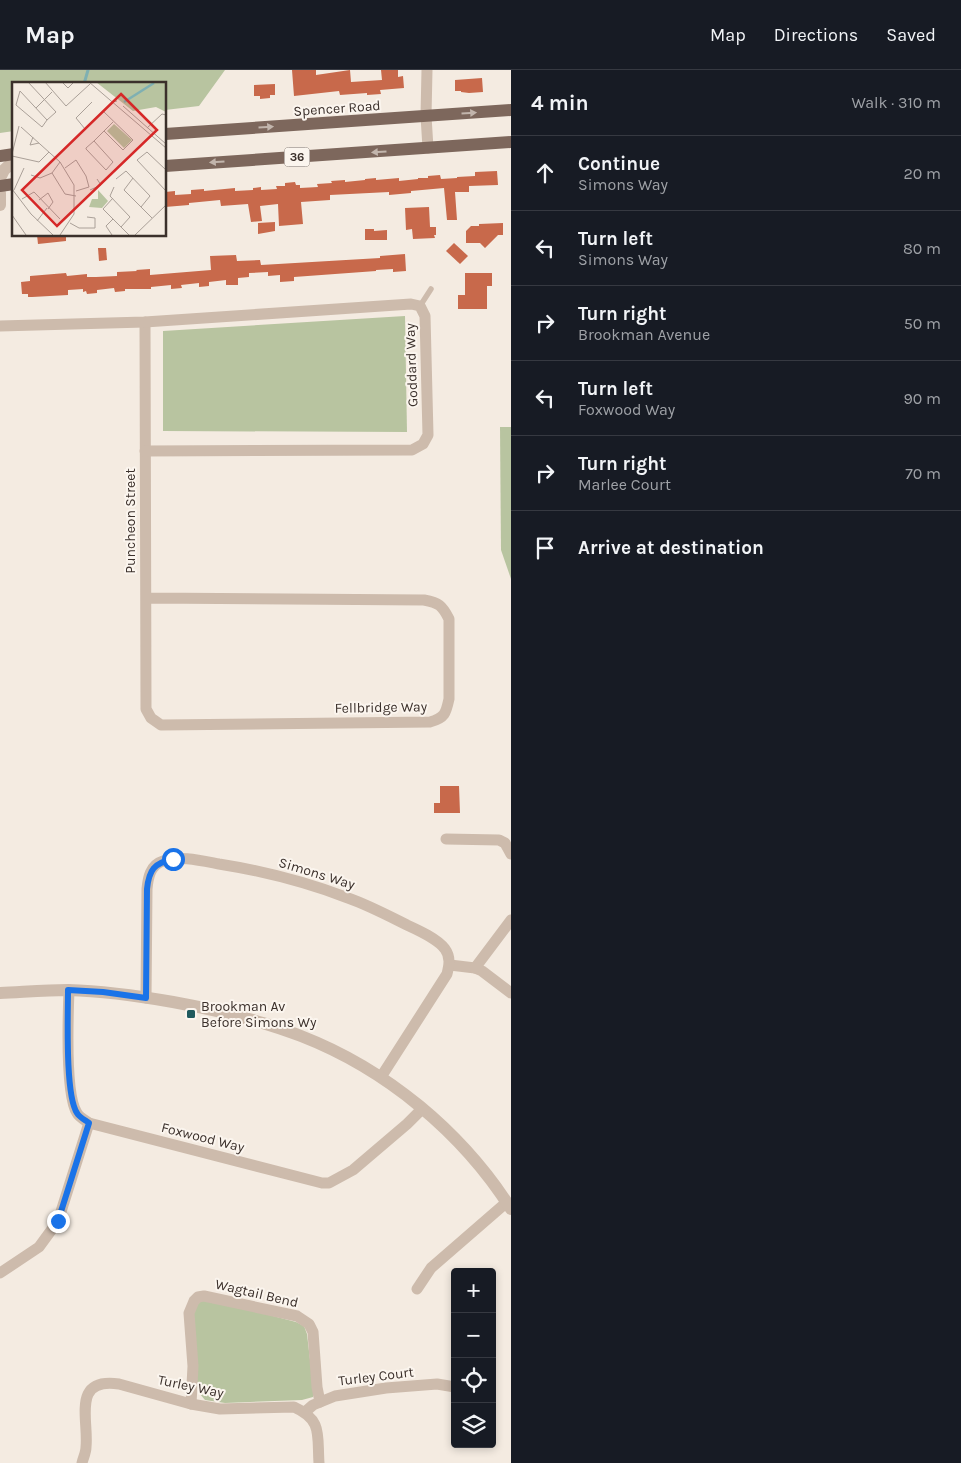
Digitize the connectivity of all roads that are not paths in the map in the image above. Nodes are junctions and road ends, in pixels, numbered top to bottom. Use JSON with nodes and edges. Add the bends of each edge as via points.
{"nodes":[{"id":1,"x":427,"y":70,"type":"edge"},
{"id":2,"x":511,"y":110,"type":"edge"},
{"id":3,"x":426,"y":116,"type":"junction"},
{"id":4,"x":166,"y":134,"type":"edge"},
{"id":5,"x":511,"y":142,"type":"edge"},
{"id":6,"x":428,"y":148,"type":"junction"},
{"id":7,"x":12,"y":163,"type":"edge"},
{"id":8,"x":166,"y":166,"type":"edge"},
{"id":9,"x":0,"y":178,"type":"edge"},
{"id":10,"x":0,"y":193,"type":"edge"},
{"id":11,"x":0,"y":205,"type":"edge"},
{"id":12,"x":431,"y":289,"type":"dead end"},
{"id":13,"x":420,"y":306,"type":"junction"},
{"id":14,"x":145,"y":322,"type":"junction"},
{"id":15,"x":0,"y":326,"type":"edge"},
{"id":16,"x":145,"y":451,"type":"junction"},
{"id":17,"x":146,"y":598,"type":"junction"},
{"id":18,"x":151,"y":718,"type":"joint"},
{"id":19,"x":446,"y":840,"type":"dead end"},
{"id":20,"x":511,"y":854,"type":"edge"},
{"id":21,"x":511,"y":920,"type":"edge"},
{"id":22,"x":450,"y":965,"type":"junction"},
{"id":23,"x":475,"y":968,"type":"junction"},
{"id":24,"x":68,"y":990,"type":"junction"},
{"id":25,"x":0,"y":993,"type":"edge"},
{"id":26,"x":511,"y":993,"type":"edge"},
{"id":27,"x":146,"y":998,"type":"junction"},
{"id":28,"x":381,"y":1077,"type":"junction"},
{"id":29,"x":422,"y":1109,"type":"junction"},
{"id":30,"x":89,"y":1123,"type":"junction"},
{"id":31,"x":509,"y":1206,"type":"edge"},
{"id":32,"x":0,"y":1273,"type":"edge"},
{"id":33,"x":417,"y":1289,"type":"dead end"},
{"id":34,"x":451,"y":1386,"type":"edge"},
{"id":35,"x":320,"y":1402,"type":"junction"},
{"id":36,"x":191,"y":1404,"type":"junction"},
{"id":37,"x":305,"y":1412,"type":"junction"},
{"id":38,"x":82,"y":1463,"type":"edge"},
{"id":39,"x":320,"y":1463,"type":"edge"}],
"edges":[{"from":1,"to":3,"type":"street"},
{"from":3,"to":2,"type":"main road","name":"Spencer Road","one_way":true},
{"from":4,"to":3,"type":"main road","name":"Spencer Road","one_way":true},
{"from":3,"to":6,"type":"street"},
{"from":5,"to":6,"type":"main road","number":"36"},
{"from":6,"to":8,"type":"main road","number":"36","one_way":true},
{"from":7,"to":9,"type":"street"},
{"from":10,"to":11,"type":"street"},
{"from":12,"to":13,"type":"lane"},
{"from":13,"to":14,"type":"street","name":"Goddard Way","via":[[411,304]]},
{"from":13,"to":16,"type":"street","name":"Goddard Way","via":[[424,316],[428,434],[423,444],[412,450]]},
{"from":14,"to":15,"type":"street","name":"Goddard Way"},
{"from":14,"to":16,"type":"street","name":"Puncheon Street"},
{"from":16,"to":17,"type":"street","name":"Puncheon Street"},
{"from":17,"to":18,"type":"street","name":"Puncheon Street","via":[[146,709]]},
{"from":17,"to":18,"type":"street","name":"Fellbridge Way","via":[[424,600],[443,608],[449,619],[449,699],[440,719],[430,722],[161,725]]},
{"from":19,"to":20,"type":"street","via":[[499,840],[505,843]]},
{"from":21,"to":23,"type":"street"},
{"from":22,"to":23,"type":"street"},
{"from":22,"to":27,"type":"street","name":"Simons Way","via":[[445,948],[437,942],[348,897],[253,870],[173,859],[161,861],[148,877]]},
{"from":22,"to":28,"type":"street"},
{"from":23,"to":26,"type":"street"},
{"from":24,"to":25,"type":"street"},
{"from":24,"to":27,"type":"street"},
{"from":24,"to":30,"type":"street","via":[[72,1097],[77,1114]]},
{"from":27,"to":28,"type":"street","via":[[274,1026],[332,1050]]},
{"from":28,"to":29,"type":"street"},
{"from":29,"to":30,"type":"street","name":"Foxwood Way","via":[[353,1170],[329,1183]]},
{"from":29,"to":31,"type":"street","via":[[458,1142]]},
{"from":30,"to":32,"type":"street","via":[[58,1221],[39,1248]]},
{"from":31,"to":33,"type":"street","via":[[431,1268]]},
{"from":34,"to":35,"type":"street","name":"Turley Court","via":[[436,1384],[386,1388],[335,1396]]},
{"from":35,"to":36,"type":"street","name":"Wagtail Bend","via":[[313,1332],[309,1324],[297,1316],[204,1296],[194,1301],[189,1312]]},
{"from":35,"to":37,"type":"street","name":"Turley Court"},
{"from":36,"to":37,"type":"street","name":"Turley Way","via":[[220,1409],[294,1407]]},
{"from":36,"to":38,"type":"street","name":"Turley Way","via":[[119,1384],[98,1386],[90,1392],[84,1408],[86,1448]]},
{"from":37,"to":39,"type":"street","via":[[316,1426]]}]}
